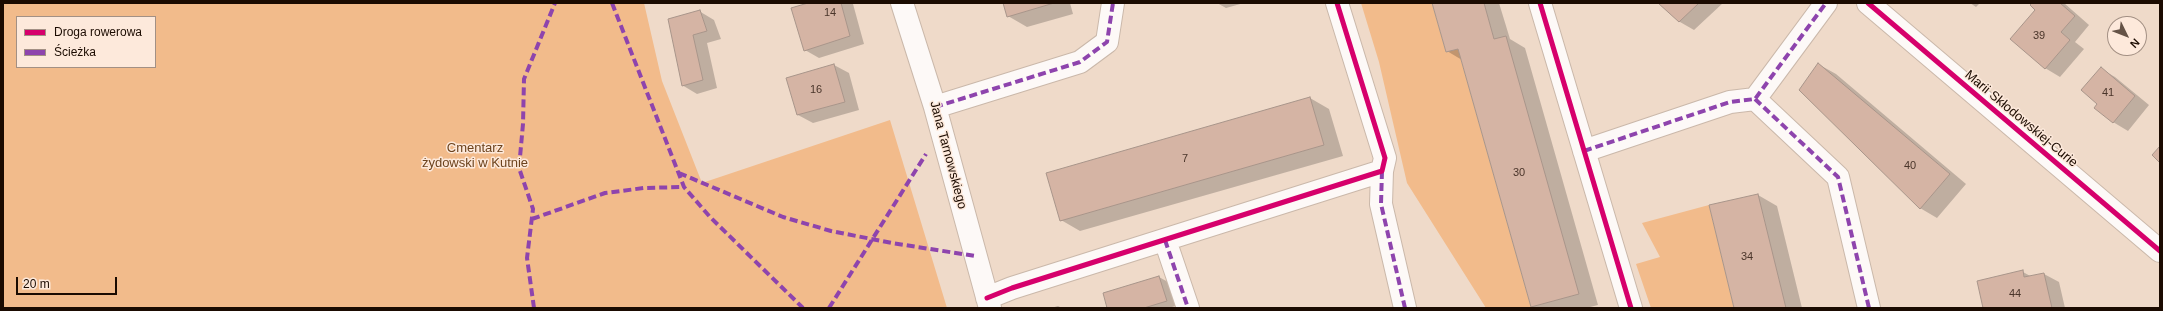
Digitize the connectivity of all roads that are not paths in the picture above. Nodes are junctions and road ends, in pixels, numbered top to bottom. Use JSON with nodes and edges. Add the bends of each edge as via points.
{"nodes":[{"id":1,"x":902,"y":3,"type":"edge"},
{"id":2,"x":1113,"y":3,"type":"edge"},
{"id":3,"x":1337,"y":3,"type":"edge"},
{"id":4,"x":1540,"y":3,"type":"edge"},
{"id":5,"x":1826,"y":3,"type":"edge"},
{"id":6,"x":1868,"y":3,"type":"edge"},
{"id":7,"x":1755,"y":99,"type":"junction"},
{"id":8,"x":935,"y":107,"type":"junction"},
{"id":9,"x":1584,"y":151,"type":"junction"},
{"id":10,"x":1382,"y":170,"type":"junction"},
{"id":11,"x":1165,"y":240,"type":"junction"},
{"id":12,"x":2160,"y":251,"type":"edge"},
{"id":13,"x":988,"y":303,"type":"edge"},
{"id":14,"x":1188,"y":308,"type":"edge"},
{"id":15,"x":1405,"y":308,"type":"edge"},
{"id":16,"x":1631,"y":308,"type":"edge"},
{"id":17,"x":1869,"y":308,"type":"edge"}],
"edges":[{"from":1,"to":8,"type":"street","name":"Jana Tarnowskiego"},
{"from":2,"to":8,"type":"street","via":[[1107,42],[1080,62]]},
{"from":3,"to":10,"type":"street","via":[[1385,158]]},
{"from":4,"to":9,"type":"street"},
{"from":5,"to":7,"type":"street"},
{"from":6,"to":12,"type":"street","name":"Marii Skłodowskiej-Curie"},
{"from":7,"to":9,"type":"street","via":[[1730,102]]},
{"from":7,"to":17,"type":"street","via":[[1838,177]]},
{"from":8,"to":13,"type":"street","name":"Jana Tarnowskiego"},
{"from":9,"to":16,"type":"street"},
{"from":10,"to":11,"type":"street"},
{"from":10,"to":15,"type":"street","via":[[1381,204]]},
{"from":11,"to":13,"type":"street","via":[[1019,286]]},
{"from":11,"to":14,"type":"street"}]}
